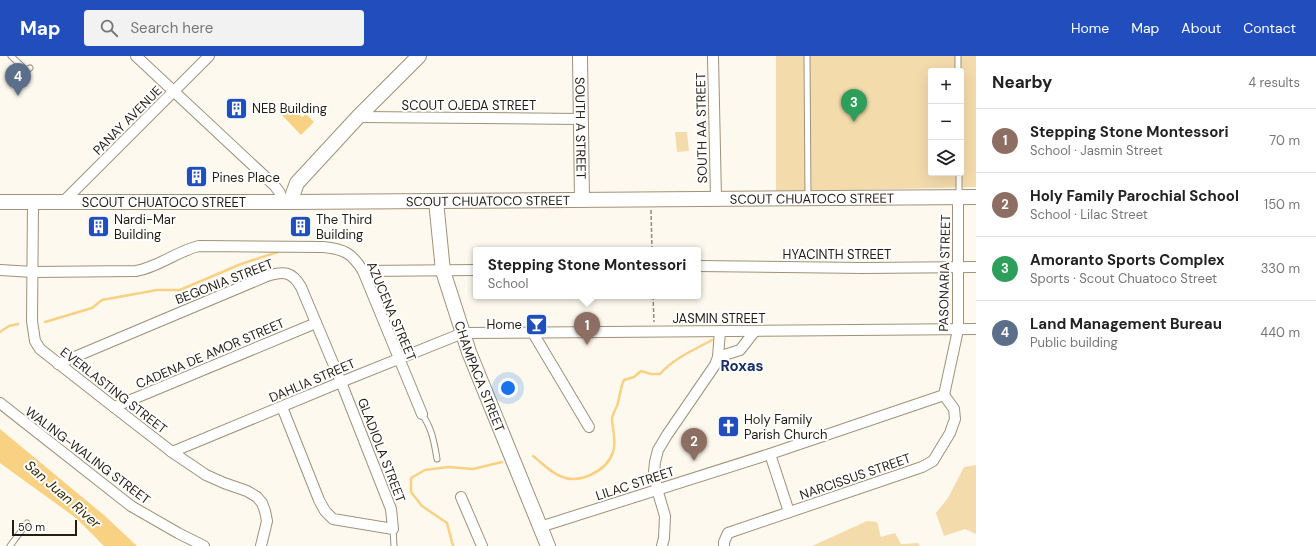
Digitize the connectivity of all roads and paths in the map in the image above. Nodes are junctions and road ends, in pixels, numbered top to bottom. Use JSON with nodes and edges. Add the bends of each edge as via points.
{"nodes":[{"id":1,"x":11,"y":56,"type":"edge"},
{"id":2,"x":136,"y":56,"type":"edge"},
{"id":3,"x":209,"y":56,"type":"edge"},
{"id":4,"x":419,"y":56,"type":"edge"},
{"id":5,"x":580,"y":56,"type":"edge"},
{"id":6,"x":713,"y":56,"type":"edge"},
{"id":7,"x":807,"y":56,"type":"edge"},
{"id":8,"x":958,"y":56,"type":"edge"},
{"id":9,"x":30,"y":68,"type":"dead end"},
{"id":10,"x":958,"y":68,"type":"edge"},
{"id":11,"x":174,"y":92,"type":"junction"},
{"id":12,"x":358,"y":117,"type":"junction"},
{"id":13,"x":580,"y":119,"type":"junction"},
{"id":14,"x":958,"y":176,"type":"edge"},
{"id":15,"x":976,"y":197,"type":"edge"},
{"id":16,"x":808,"y":198,"type":"junction"},
{"id":17,"x":959,"y":198,"type":"junction"},
{"id":18,"x":716,"y":199,"type":"junction"},
{"id":19,"x":582,"y":200,"type":"junction"},
{"id":20,"x":436,"y":201,"type":"junction"},
{"id":21,"x":0,"y":202,"type":"edge"},
{"id":22,"x":33,"y":202,"type":"junction"},
{"id":23,"x":63,"y":202,"type":"junction"},
{"id":24,"x":286,"y":202,"type":"junction"},
{"id":25,"x":651,"y":209,"type":"dead end"},
{"id":26,"x":652,"y":247,"type":"edge"},
{"id":27,"x":701,"y":266,"type":"edge"},
{"id":28,"x":958,"y":267,"type":"junction"},
{"id":29,"x":976,"y":267,"type":"edge"},
{"id":30,"x":0,"y":270,"type":"edge"},
{"id":31,"x":473,"y":270,"type":"edge"},
{"id":32,"x":363,"y":271,"type":"junction"},
{"id":33,"x":443,"y":271,"type":"junction"},
{"id":34,"x":32,"y":272,"type":"junction"},
{"id":35,"x":653,"y":299,"type":"edge"},
{"id":36,"x":316,"y":323,"type":"junction"},
{"id":37,"x":654,"y":323,"type":"dead end"},
{"id":38,"x":976,"y":329,"type":"edge"},
{"id":39,"x":958,"y":330,"type":"junction"},
{"id":40,"x":720,"y":331,"type":"junction"},
{"id":41,"x":755,"y":331,"type":"junction"},
{"id":42,"x":463,"y":333,"type":"junction"},
{"id":43,"x":533,"y":333,"type":"junction"},
{"id":44,"x":718,"y":357,"type":"junction"},
{"id":45,"x":399,"y":358,"type":"junction"},
{"id":46,"x":58,"y":364,"type":"junction"},
{"id":47,"x":341,"y":382,"type":"junction"},
{"id":48,"x":944,"y":395,"type":"junction"},
{"id":49,"x":0,"y":403,"type":"edge"},
{"id":50,"x":114,"y":407,"type":"junction"},
{"id":51,"x":282,"y":407,"type":"junction"},
{"id":52,"x":422,"y":414,"type":"joint"},
{"id":53,"x":589,"y":427,"type":"dead end"},
{"id":54,"x":172,"y":452,"type":"junction"},
{"id":55,"x":770,"y":454,"type":"junction"},
{"id":56,"x":437,"y":459,"type":"dead end"},
{"id":57,"x":657,"y":489,"type":"junction"},
{"id":58,"x":461,"y":498,"type":"dead end"},
{"id":59,"x":789,"y":512,"type":"junction"},
{"id":60,"x":27,"y":523,"type":"dead end"},
{"id":61,"x":540,"y":527,"type":"junction"},
{"id":62,"x":393,"y":529,"type":"junction"},
{"id":63,"x":10,"y":546,"type":"edge"},
{"id":64,"x":204,"y":546,"type":"edge"},
{"id":65,"x":261,"y":546,"type":"edge"},
{"id":66,"x":394,"y":546,"type":"edge"},
{"id":67,"x":482,"y":546,"type":"edge"},
{"id":68,"x":548,"y":546,"type":"edge"},
{"id":69,"x":662,"y":546,"type":"edge"},
{"id":70,"x":724,"y":546,"type":"edge"}],
"edges":[{"from":1,"to":9,"type":"lane","via":[[26,70]]},
{"from":2,"to":11,"type":"street"},
{"from":3,"to":11,"type":"street","name":"PANAY AVENUE"},
{"from":4,"to":12,"type":"street"},
{"from":5,"to":13,"type":"street","name":"SOUTH A STREET"},
{"from":6,"to":18,"type":"street","name":"SOUTH AA STREET"},
{"from":7,"to":16,"type":"lane"},
{"from":8,"to":10,"type":"lane"},
{"from":11,"to":23,"type":"street","name":"PANAY AVENUE"},
{"from":11,"to":24,"type":"street","via":[[274,185]]},
{"from":12,"to":13,"type":"street","name":"SCOUT OJEDA STREET"},
{"from":12,"to":24,"type":"street","via":[[297,183]]},
{"from":13,"to":19,"type":"street","name":"SOUTH A STREET"},
{"from":14,"to":17,"type":"lane"},
{"from":15,"to":17,"type":"street","name":"SCOUT CHUATOCO STREET"},
{"from":16,"to":17,"type":"street","name":"SCOUT CHUATOCO STREET"},
{"from":16,"to":18,"type":"street","name":"SCOUT CHUATOCO STREET"},
{"from":17,"to":28,"type":"street","name":"PASONARIA STREET"},
{"from":18,"to":19,"type":"street","name":"SCOUT CHUATOCO STREET"},
{"from":19,"to":20,"type":"street","name":"SCOUT CHUATOCO STREET"},
{"from":20,"to":24,"type":"street","name":"SCOUT CHUATOCO STREET"},
{"from":20,"to":33,"type":"street","name":"CHAMPACA STREET"},
{"from":21,"to":22,"type":"street","name":"SCOUT CHUATOCO STREET"},
{"from":22,"to":23,"type":"street","name":"SCOUT CHUATOCO STREET"},
{"from":22,"to":34,"type":"street","name":"EVERLASTING STREET"},
{"from":23,"to":24,"type":"street","name":"SCOUT CHUATOCO STREET"},
{"from":25,"to":26,"type":"path"},
{"from":27,"to":28,"type":"street","name":"HYACINTH STREET"},
{"from":28,"to":29,"type":"street","name":"HYACINTH STREET"},
{"from":28,"to":39,"type":"street","name":"PASONARIA STREET"},
{"from":30,"to":34,"type":"street"},
{"from":31,"to":33,"type":"street"},
{"from":32,"to":33,"type":"street"},
{"from":32,"to":34,"type":"street","name":"AZUCENA STREET","via":[[349,254],[332,248],[199,246],[145,269]]},
{"from":32,"to":45,"type":"street","name":"AZUCENA STREET"},
{"from":33,"to":42,"type":"street","name":"CHAMPACA STREET"},
{"from":34,"to":46,"type":"street","name":"EVERLASTING STREET","via":[[32,321],[35,341],[40,349]]},
{"from":35,"to":37,"type":"path"},
{"from":36,"to":46,"type":"street","name":"BEGONIA STREET","via":[[298,282],[293,276],[283,272],[275,273]]},
{"from":36,"to":47,"type":"street","name":"BEGONIA STREET"},
{"from":36,"to":50,"type":"street","name":"CADENA DE AMOR STREET"},
{"from":38,"to":39,"type":"street","name":"JASMIN STREET"},
{"from":39,"to":41,"type":"street","name":"JASMIN STREET"},
{"from":39,"to":48,"type":"street","name":"PASONARIA STREET"},
{"from":40,"to":41,"type":"street","name":"JASMIN STREET"},
{"from":40,"to":43,"type":"street","name":"JASMIN STREET"},
{"from":40,"to":44,"type":"street"},
{"from":41,"to":44,"type":"street","via":[[740,350]]},
{"from":42,"to":43,"type":"street","name":"JASMIN STREET"},
{"from":42,"to":45,"type":"street","name":"DAHLIA STREET"},
{"from":42,"to":61,"type":"street","name":"CHAMPACA STREET"},
{"from":43,"to":53,"type":"street"},
{"from":44,"to":57,"type":"street","via":[[658,450],[654,472]]},
{"from":45,"to":47,"type":"street","name":"DAHLIA STREET"},
{"from":45,"to":52,"type":"street","name":"AZUCENA STREET"},
{"from":46,"to":50,"type":"street","name":"EVERLASTING STREET"},
{"from":47,"to":51,"type":"street","name":"DAHLIA STREET"},
{"from":47,"to":62,"type":"street","name":"GLADIOLA STREET","via":[[391,509]]},
{"from":48,"to":55,"type":"street","name":"LILAC STREET"},
{"from":48,"to":59,"type":"street","name":"NARCISSUS STREET","via":[[954,409],[955,419],[950,433],[933,461]]},
{"from":49,"to":64,"type":"street","name":"WALING-WALING STREET","via":[[131,506]]},
{"from":50,"to":54,"type":"street","name":"EVERLASTING STREET"},
{"from":51,"to":54,"type":"street","name":"DAHLIA STREET"},
{"from":51,"to":62,"type":"street","via":[[325,511],[333,519]]},
{"from":52,"to":56,"type":"lane","via":[[434,438]]},
{"from":54,"to":65,"type":"street","name":"EVERLASTING STREET","via":[[206,475],[257,497],[262,503],[267,521]]},
{"from":55,"to":57,"type":"street","name":"LILAC STREET"},
{"from":55,"to":59,"type":"street"},
{"from":57,"to":61,"type":"street","name":"LILAC STREET"},
{"from":57,"to":69,"type":"street","via":[[665,516]]},
{"from":58,"to":67,"type":"street"},
{"from":59,"to":70,"type":"street","name":"NARCISSUS STREET","via":[[728,533]]},
{"from":60,"to":63,"type":"lane"},
{"from":61,"to":68,"type":"street","name":"CHAMPACA STREET"},
{"from":62,"to":66,"type":"lane"}]}
